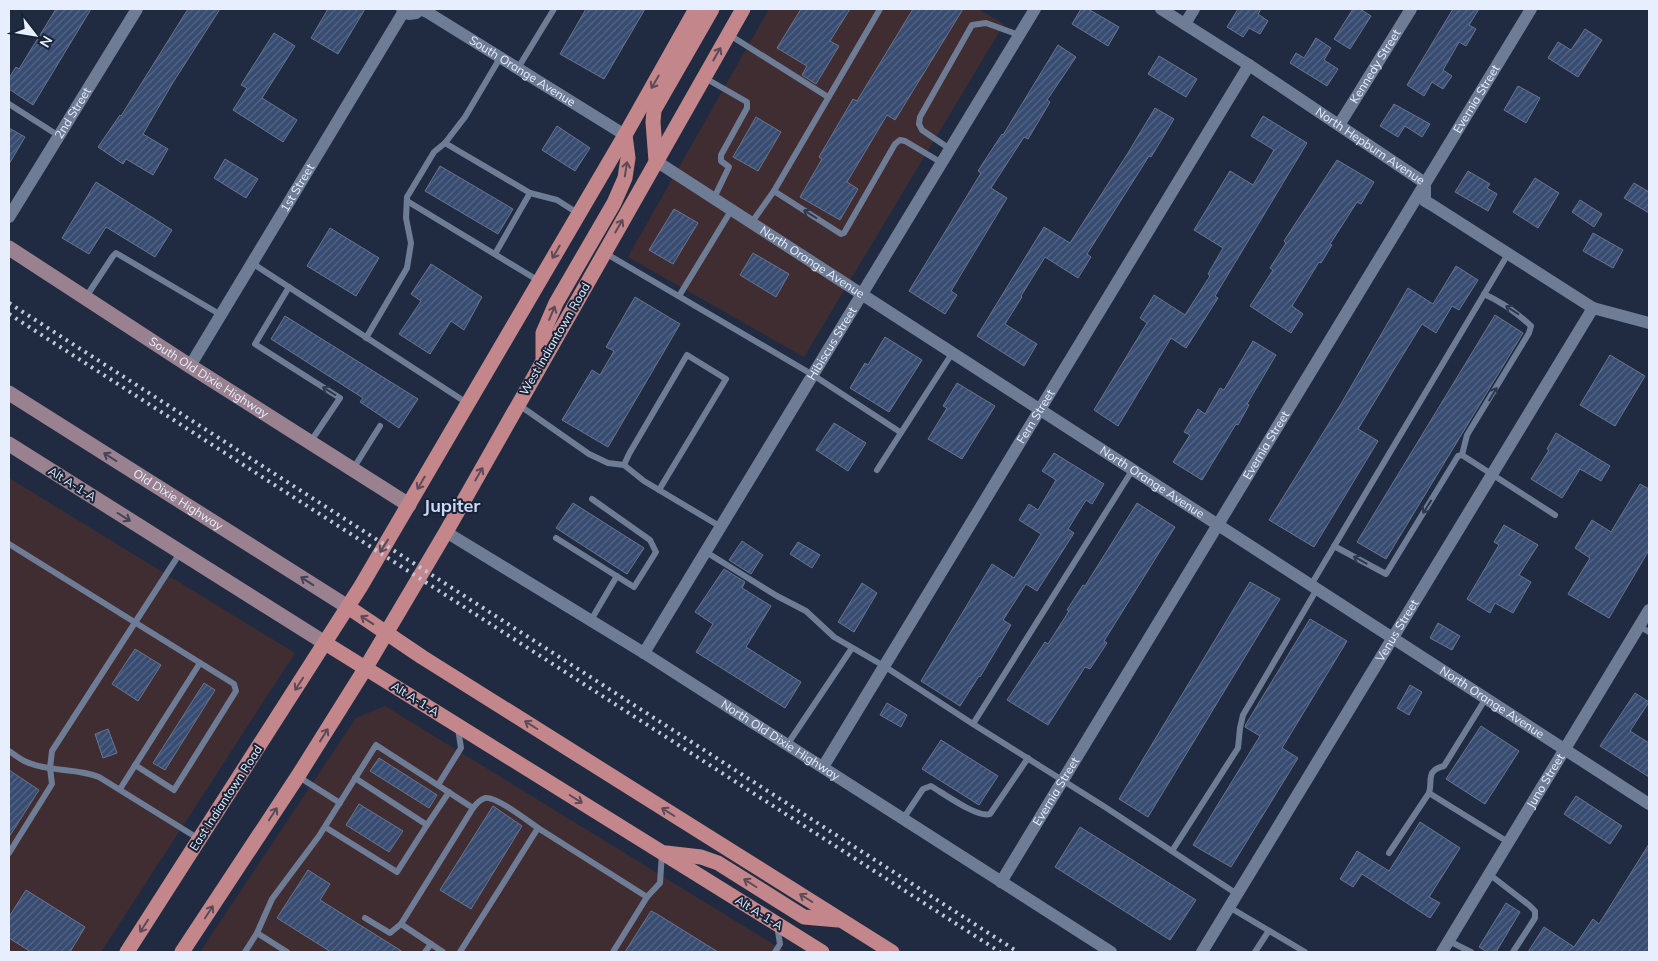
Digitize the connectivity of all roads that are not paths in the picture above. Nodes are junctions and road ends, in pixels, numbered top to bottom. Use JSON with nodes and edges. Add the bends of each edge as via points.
{"nodes":[{"id":1,"x":136,"y":9,"type":"edge"},
{"id":2,"x":420,"y":9,"type":"edge"},
{"id":3,"x":554,"y":9,"type":"edge"},
{"id":4,"x":696,"y":9,"type":"edge"},
{"id":5,"x":712,"y":9,"type":"edge"},
{"id":6,"x":743,"y":9,"type":"edge"},
{"id":7,"x":880,"y":9,"type":"edge"},
{"id":8,"x":1035,"y":9,"type":"edge"},
{"id":9,"x":1161,"y":9,"type":"edge"},
{"id":10,"x":1194,"y":9,"type":"edge"},
{"id":11,"x":1411,"y":9,"type":"edge"},
{"id":12,"x":1531,"y":9,"type":"edge"},
{"id":13,"x":403,"y":10,"type":"edge"},
{"id":14,"x":1185,"y":24,"type":"junction"},
{"id":15,"x":728,"y":34,"type":"junction"},
{"id":16,"x":1019,"y":35,"type":"junction"},
{"id":17,"x":500,"y":58,"type":"junction"},
{"id":18,"x":1249,"y":65,"type":"junction"},
{"id":19,"x":518,"y":68,"type":"junction"},
{"id":20,"x":704,"y":78,"type":"junction"},
{"id":21,"x":828,"y":97,"type":"junction"},
{"id":22,"x":9,"y":104,"type":"edge"},
{"id":23,"x":1339,"y":125,"type":"junction"},
{"id":24,"x":624,"y":135,"type":"junction"},
{"id":25,"x":59,"y":136,"type":"junction"},
{"id":26,"x":444,"y":143,"type":"junction"},
{"id":27,"x":950,"y":149,"type":"junction"},
{"id":28,"x":656,"y":160,"type":"junction"},
{"id":29,"x":942,"y":163,"type":"junction"},
{"id":30,"x":1425,"y":183,"type":"junction"},
{"id":31,"x":774,"y":191,"type":"junction"},
{"id":32,"x":530,"y":193,"type":"junction"},
{"id":33,"x":714,"y":198,"type":"junction"},
{"id":34,"x":407,"y":201,"type":"junction"},
{"id":35,"x":732,"y":209,"type":"junction"},
{"id":36,"x":579,"y":214,"type":"junction"},
{"id":37,"x":9,"y":217,"type":"edge"},
{"id":38,"x":752,"y":222,"type":"junction"},
{"id":39,"x":9,"y":248,"type":"edge"},
{"id":40,"x":604,"y":253,"type":"junction"},
{"id":41,"x":495,"y":254,"type":"junction"},
{"id":42,"x":1508,"y":254,"type":"junction"},
{"id":43,"x":252,"y":264,"type":"junction"},
{"id":44,"x":539,"y":281,"type":"junction"},
{"id":45,"x":289,"y":287,"type":"junction"},
{"id":46,"x":862,"y":293,"type":"junction"},
{"id":47,"x":1484,"y":294,"type":"junction"},
{"id":48,"x":679,"y":296,"type":"junction"},
{"id":49,"x":85,"y":298,"type":"junction"},
{"id":50,"x":1593,"y":308,"type":"junction"},
{"id":51,"x":221,"y":315,"type":"junction"},
{"id":52,"x":1649,"y":323,"type":"edge"},
{"id":53,"x":366,"y":338,"type":"junction"},
{"id":54,"x":953,"y":352,"type":"junction"},
{"id":55,"x":543,"y":360,"type":"junction"},
{"id":56,"x":190,"y":366,"type":"junction"},
{"id":57,"x":813,"y":375,"type":"junction"},
{"id":58,"x":9,"y":393,"type":"edge"},
{"id":59,"x":467,"y":404,"type":"junction"},
{"id":60,"x":518,"y":404,"type":"junction"},
{"id":61,"x":1040,"y":409,"type":"junction"},
{"id":62,"x":380,"y":426,"type":"dead end"},
{"id":63,"x":900,"y":432,"type":"junction"},
{"id":64,"x":310,"y":442,"type":"junction"},
{"id":65,"x":9,"y":444,"type":"edge"},
{"id":66,"x":1462,"y":455,"type":"junction"},
{"id":67,"x":624,"y":465,"type":"junction"},
{"id":68,"x":353,"y":469,"type":"junction"},
{"id":69,"x":1132,"y":469,"type":"junction"},
{"id":70,"x":877,"y":470,"type":"dead end"},
{"id":71,"x":1491,"y":476,"type":"junction"},
{"id":72,"x":659,"y":490,"type":"junction"},
{"id":73,"x":592,"y":499,"type":"dead end"},
{"id":74,"x":409,"y":505,"type":"junction"},
{"id":75,"x":1555,"y":515,"type":"dead end"},
{"id":76,"x":1218,"y":524,"type":"junction"},
{"id":77,"x":720,"y":527,"type":"junction"},
{"id":78,"x":446,"y":532,"type":"junction"},
{"id":79,"x":556,"y":538,"type":"dead end"},
{"id":80,"x":9,"y":544,"type":"edge"},
{"id":81,"x":1334,"y":546,"type":"junction"},
{"id":82,"x":706,"y":552,"type":"junction"},
{"id":83,"x":180,"y":553,"type":"junction"},
{"id":84,"x":618,"y":576,"type":"junction"},
{"id":85,"x":1314,"y":587,"type":"junction"},
{"id":86,"x":348,"y":607,"type":"junction"},
{"id":87,"x":1649,"y":610,"type":"edge"},
{"id":88,"x":591,"y":620,"type":"junction"},
{"id":89,"x":136,"y":622,"type":"junction"},
{"id":90,"x":1644,"y":629,"type":"edge"},
{"id":91,"x":387,"y":632,"type":"junction"},
{"id":92,"x":1393,"y":638,"type":"junction"},
{"id":93,"x":325,"y":643,"type":"junction"},
{"id":94,"x":852,"y":648,"type":"junction"},
{"id":95,"x":644,"y":653,"type":"junction"},
{"id":96,"x":200,"y":662,"type":"junction"},
{"id":97,"x":884,"y":666,"type":"junction"},
{"id":98,"x":365,"y":669,"type":"junction"},
{"id":99,"x":1486,"y":698,"type":"junction"},
{"id":100,"x":973,"y":724,"type":"junction"},
{"id":101,"x":458,"y":726,"type":"junction"},
{"id":102,"x":788,"y":745,"type":"junction"},
{"id":103,"x":1565,"y":750,"type":"junction"},
{"id":104,"x":9,"y":751,"type":"edge"},
{"id":105,"x":1028,"y":758,"type":"junction"},
{"id":106,"x":135,"y":765,"type":"junction"},
{"id":107,"x":50,"y":768,"type":"junction"},
{"id":108,"x":823,"y":768,"type":"junction"},
{"id":109,"x":298,"y":776,"type":"junction"},
{"id":110,"x":355,"y":778,"type":"junction"},
{"id":111,"x":1063,"y":780,"type":"junction"},
{"id":112,"x":438,"y":785,"type":"junction"},
{"id":113,"x":120,"y":789,"type":"junction"},
{"id":114,"x":448,"y":792,"type":"junction"},
{"id":115,"x":1429,"y":793,"type":"junction"},
{"id":116,"x":340,"y":803,"type":"junction"},
{"id":117,"x":1649,"y":804,"type":"edge"},
{"id":118,"x":473,"y":808,"type":"junction"},
{"id":119,"x":904,"y":819,"type":"junction"},
{"id":120,"x":427,"y":825,"type":"junction"},
{"id":121,"x":325,"y":827,"type":"junction"},
{"id":122,"x":538,"y":828,"type":"junction"},
{"id":123,"x":199,"y":840,"type":"junction"},
{"id":124,"x":1508,"y":842,"type":"junction"},
{"id":125,"x":1172,"y":851,"type":"junction"},
{"id":126,"x":662,"y":852,"type":"junction"},
{"id":127,"x":9,"y":853,"type":"edge"},
{"id":128,"x":1389,"y":853,"type":"dead end"},
{"id":129,"x":1489,"y":874,"type":"junction"},
{"id":130,"x":1001,"y":882,"type":"junction"},
{"id":131,"x":1237,"y":894,"type":"junction"},
{"id":132,"x":648,"y":897,"type":"junction"},
{"id":133,"x":1229,"y":908,"type":"junction"},
{"id":134,"x":365,"y":918,"type":"dead end"},
{"id":135,"x":841,"y":920,"type":"junction"},
{"id":136,"x":401,"y":924,"type":"junction"},
{"id":137,"x":776,"y":924,"type":"junction"},
{"id":138,"x":1268,"y":932,"type":"junction"},
{"id":139,"x":257,"y":934,"type":"junction"},
{"id":140,"x":1449,"y":941,"type":"junction"},
{"id":141,"x":431,"y":944,"type":"junction"},
{"id":142,"x":808,"y":948,"type":"edge"},
{"id":143,"x":127,"y":952,"type":"edge"},
{"id":144,"x":182,"y":952,"type":"edge"},
{"id":145,"x":245,"y":952,"type":"edge"},
{"id":146,"x":287,"y":952,"type":"edge"},
{"id":147,"x":425,"y":952,"type":"edge"},
{"id":148,"x":443,"y":952,"type":"edge"},
{"id":149,"x":460,"y":952,"type":"edge"},
{"id":150,"x":613,"y":952,"type":"edge"},
{"id":151,"x":775,"y":952,"type":"edge"},
{"id":152,"x":822,"y":952,"type":"edge"},
{"id":153,"x":892,"y":952,"type":"edge"},
{"id":154,"x":1111,"y":952,"type":"edge"},
{"id":155,"x":1202,"y":952,"type":"edge"},
{"id":156,"x":1255,"y":952,"type":"edge"},
{"id":157,"x":1305,"y":952,"type":"edge"},
{"id":158,"x":1442,"y":952,"type":"edge"},
{"id":159,"x":1471,"y":952,"type":"edge"},
{"id":160,"x":1513,"y":952,"type":"edge"}],
"edges":[{"from":1,"to":25,"type":"street","name":"2nd Street"},
{"from":2,"to":13,"type":"street","via":[[412,14]]},
{"from":2,"to":17,"type":"street","name":"South Orange Avenue"},
{"from":3,"to":19,"type":"lane"},
{"from":4,"to":24,"type":"main road","one_way":true},
{"from":5,"to":28,"type":"main road","via":[[654,110]]},
{"from":6,"to":15,"type":"main road","name":"West Indiantown Road"},
{"from":7,"to":21,"type":"lane"},
{"from":8,"to":16,"type":"street","name":"Hibiscus Street"},
{"from":9,"to":14,"type":"street","name":"North Hepburn Avenue"},
{"from":10,"to":14,"type":"street"},
{"from":11,"to":23,"type":"street","name":"Kennedy Street"},
{"from":12,"to":30,"type":"street","name":"Evernia Street"},
{"from":13,"to":43,"type":"street","name":"1st Street"},
{"from":14,"to":18,"type":"street","name":"North Hepburn Avenue"},
{"from":20,"to":15,"type":"main road","name":"West Indiantown Road","one_way":true},
{"from":15,"to":21,"type":"lane"},
{"from":16,"to":27,"type":"street","name":"Hibiscus Street"},
{"from":16,"to":27,"type":"lane","via":[[986,23],[972,25],[920,117],[922,130]]},
{"from":17,"to":19,"type":"street","name":"South Orange Avenue"},
{"from":17,"to":26,"type":"lane","via":[[466,117]]},
{"from":18,"to":23,"type":"street","name":"North Hepburn Avenue"},
{"from":18,"to":61,"type":"street","name":"Fern Street"},
{"from":19,"to":24,"type":"street","name":"South Orange Avenue"},
{"from":20,"to":28,"type":"main road","name":"West Indiantown Road"},
{"from":20,"to":33,"type":"lane","via":[[747,102],[747,108],[721,155],[721,160],[729,167]]},
{"from":21,"to":31,"type":"lane"},
{"from":22,"to":25,"type":"lane"},
{"from":23,"to":30,"type":"street","name":"North Hepburn Avenue"},
{"from":24,"to":36,"type":"main road"},
{"from":55,"to":24,"type":"main road","one_way":true,"via":[[543,333],[556,303],[625,178],[628,158]]},
{"from":25,"to":37,"type":"street","name":"2nd Street"},
{"from":26,"to":32,"type":"lane"},
{"from":26,"to":34,"type":"lane","via":[[434,152]]},
{"from":27,"to":29,"type":"street","name":"Hibiscus Street"},
{"from":28,"to":33,"type":"street","name":"North Orange Avenue"},
{"from":40,"to":28,"type":"main road","name":"West Indiantown Road","one_way":true},
{"from":29,"to":31,"type":"lane","one_way":true,"via":[[900,140],[841,234]]},
{"from":29,"to":46,"type":"street","name":"Hibiscus Street"},
{"from":30,"to":42,"type":"street","name":"North Hepburn Avenue","via":[[1425,201]]},
{"from":30,"to":76,"type":"street","name":"Evernia Street"},
{"from":31,"to":38,"type":"lane"},
{"from":32,"to":36,"type":"lane","via":[[557,200]]},
{"from":32,"to":41,"type":"lane"},
{"from":33,"to":35,"type":"street","name":"North Orange Avenue"},
{"from":34,"to":41,"type":"lane"},
{"from":34,"to":53,"type":"lane","via":[[406,218],[411,243],[407,268]]},
{"from":35,"to":38,"type":"street","name":"North Orange Avenue"},
{"from":35,"to":48,"type":"lane"},
{"from":36,"to":44,"type":"main road","one_way":true},
{"from":38,"to":46,"type":"street","name":"North Orange Avenue"},
{"from":39,"to":49,"type":"main road","name":"South Old Dixie Highway"},
{"from":40,"to":48,"type":"lane"},
{"from":40,"to":55,"type":"main road","name":"West Indiantown Road"},
{"from":41,"to":44,"type":"lane"},
{"from":42,"to":47,"type":"lane"},
{"from":42,"to":50,"type":"street","name":"North Hepburn Avenue"},
{"from":43,"to":45,"type":"lane"},
{"from":43,"to":51,"type":"street","name":"1st Street"},
{"from":44,"to":59,"type":"main road"},
{"from":45,"to":53,"type":"lane"},
{"from":64,"to":45,"type":"lane","one_way":true,"via":[[340,398],[255,344]]},
{"from":46,"to":54,"type":"street","name":"North Orange Avenue"},
{"from":46,"to":57,"type":"street","name":"Hibiscus Street"},
{"from":66,"to":47,"type":"lane","one_way":true,"via":[[1467,435],[1531,326]]},
{"from":47,"to":81,"type":"lane"},
{"from":48,"to":57,"type":"lane"},
{"from":49,"to":51,"type":"lane","via":[[116,253]]},
{"from":49,"to":56,"type":"main road","name":"South Old Dixie Highway"},
{"from":50,"to":52,"type":"street","name":"North Hepburn Avenue"},
{"from":50,"to":71,"type":"street","name":"Venus Street"},
{"from":51,"to":56,"type":"street","name":"1st Street"},
{"from":53,"to":59,"type":"lane"},
{"from":54,"to":61,"type":"street","name":"North Orange Avenue"},
{"from":54,"to":63,"type":"lane"},
{"from":55,"to":60,"type":"main road","name":"West Indiantown Road"},
{"from":56,"to":64,"type":"main road","name":"South Old Dixie Highway"},
{"from":57,"to":63,"type":"lane"},
{"from":57,"to":77,"type":"street","name":"Hibiscus Street"},
{"from":86,"to":58,"type":"main road","name":"Old Dixie Highway","one_way":true},
{"from":59,"to":74,"type":"main road","one_way":true},
{"from":60,"to":67,"type":"lane","via":[[590,454],[608,463]]},
{"from":78,"to":60,"type":"main road","name":"West Indiantown Road","one_way":true},
{"from":61,"to":69,"type":"street","name":"North Orange Avenue"},
{"from":61,"to":97,"type":"street","name":"Fern Street"},
{"from":62,"to":68,"type":"lane"},
{"from":63,"to":70,"type":"lane"},
{"from":64,"to":68,"type":"main road","name":"South Old Dixie Highway"},
{"from":65,"to":83,"type":"main road","name":"Alt A-1-A","one_way":true},
{"from":66,"to":71,"type":"lane"},
{"from":66,"to":81,"type":"lane","one_way":true,"via":[[1458,456],[1386,574]]},
{"from":67,"to":72,"type":"lane"},
{"from":67,"to":72,"type":"lane","via":[[687,355],[726,378]]},
{"from":68,"to":74,"type":"main road","name":"South Old Dixie Highway"},
{"from":69,"to":76,"type":"street","name":"North Orange Avenue"},
{"from":69,"to":100,"type":"lane"},
{"from":71,"to":75,"type":"lane"},
{"from":71,"to":92,"type":"street","name":"Venus Street"},
{"from":72,"to":77,"type":"lane"},
{"from":73,"to":84,"type":"lane","via":[[650,540],[656,552],[634,587]]},
{"from":74,"to":86,"type":"main road","one_way":true},
{"from":76,"to":85,"type":"street","name":"North Orange Avenue"},
{"from":76,"to":111,"type":"street","name":"Evernia Street"},
{"from":77,"to":82,"type":"street","name":"Hibiscus Street"},
{"from":78,"to":88,"type":"street","name":"North Old Dixie Highway"},
{"from":78,"to":91,"type":"main road","name":"West Indiantown Road"},
{"from":79,"to":84,"type":"lane"},
{"from":80,"to":89,"type":"lane"},
{"from":81,"to":85,"type":"lane"},
{"from":82,"to":94,"type":"lane","via":[[806,611],[834,637]]},
{"from":82,"to":95,"type":"street","name":"Hibiscus Street"},
{"from":83,"to":89,"type":"lane"},
{"from":83,"to":93,"type":"main road","name":"Alt A-1-A"},
{"from":84,"to":88,"type":"lane"},
{"from":85,"to":92,"type":"street","name":"North Orange Avenue"},
{"from":85,"to":125,"type":"lane","via":[[1243,715],[1238,748]]},
{"from":91,"to":86,"type":"main road","one_way":true},
{"from":86,"to":93,"type":"main road"},
{"from":87,"to":90,"type":"street","name":"Juno Street"},
{"from":88,"to":95,"type":"street","name":"North Old Dixie Highway"},
{"from":89,"to":96,"type":"lane"},
{"from":89,"to":107,"type":"lane","via":[[52,751]]},
{"from":90,"to":103,"type":"street","name":"Juno Street"},
{"from":91,"to":98,"type":"main road","name":"West Indiantown Road"},
{"from":135,"to":91,"type":"main road","one_way":true},
{"from":92,"to":99,"type":"street","name":"North Orange Avenue"},
{"from":92,"to":131,"type":"street","name":"Venus Street"},
{"from":93,"to":98,"type":"main road","name":"Alt A-1-A"},
{"from":93,"to":123,"type":"main road","name":"East Indiantown Road","one_way":true},
{"from":94,"to":97,"type":"lane"},
{"from":94,"to":102,"type":"lane"},
{"from":95,"to":102,"type":"street","name":"North Old Dixie Highway"},
{"from":96,"to":106,"type":"lane"},
{"from":96,"to":106,"type":"lane","via":[[234,684],[236,691],[174,790]]},
{"from":97,"to":100,"type":"lane"},
{"from":97,"to":108,"type":"street","name":"Fern Street"},
{"from":98,"to":101,"type":"main road","name":"Alt A-1-A"},
{"from":109,"to":98,"type":"main road","one_way":true},
{"from":99,"to":103,"type":"street","name":"North Orange Avenue"},
{"from":99,"to":115,"type":"lane","via":[[1444,766],[1434,770],[1429,777]]},
{"from":100,"to":105,"type":"lane"},
{"from":101,"to":112,"type":"lane","via":[[461,748]]},
{"from":101,"to":126,"type":"main road","name":"Alt A-1-A","one_way":true},
{"from":102,"to":108,"type":"street","name":"North Old Dixie Highway"},
{"from":103,"to":117,"type":"street","name":"North Orange Avenue"},
{"from":103,"to":124,"type":"street","name":"Juno Street"},
{"from":104,"to":107,"type":"lane","via":[[29,763]]},
{"from":105,"to":111,"type":"lane"},
{"from":105,"to":119,"type":"lane","via":[[990,814],[977,813],[931,786],[923,789]]},
{"from":106,"to":113,"type":"lane"},
{"from":107,"to":113,"type":"lane","via":[[88,772]]},
{"from":107,"to":127,"type":"lane","via":[[52,784]]},
{"from":108,"to":119,"type":"street","name":"North Old Dixie Highway"},
{"from":109,"to":116,"type":"lane"},
{"from":144,"to":109,"type":"main road","one_way":true},
{"from":110,"to":112,"type":"lane","via":[[376,745]]},
{"from":110,"to":116,"type":"lane"},
{"from":110,"to":120,"type":"lane"},
{"from":111,"to":125,"type":"lane"},
{"from":111,"to":130,"type":"street","name":"Evernia Street"},
{"from":112,"to":114,"type":"lane"},
{"from":113,"to":123,"type":"lane"},
{"from":114,"to":118,"type":"lane"},
{"from":114,"to":120,"type":"lane"},
{"from":115,"to":124,"type":"lane"},
{"from":115,"to":128,"type":"lane"},
{"from":116,"to":121,"type":"lane"},
{"from":118,"to":122,"type":"lane","via":[[487,798]]},
{"from":118,"to":136,"type":"lane"},
{"from":119,"to":130,"type":"street","name":"North Old Dixie Highway"},
{"from":120,"to":121,"type":"lane","via":[[397,872]]},
{"from":121,"to":139,"type":"lane","via":[[272,899]]},
{"from":122,"to":132,"type":"lane"},
{"from":122,"to":149,"type":"lane"},
{"from":123,"to":143,"type":"main road","name":"East Indiantown Road","one_way":true},
{"from":124,"to":129,"type":"street","name":"Juno Street"},
{"from":125,"to":131,"type":"lane"},
{"from":126,"to":132,"type":"lane","via":[[660,883]]},
{"from":135,"to":126,"type":"main road","one_way":true,"via":[[804,917],[718,863],[701,857]]},
{"from":126,"to":137,"type":"main road","name":"Alt A-1-A"},
{"from":129,"to":140,"type":"street","name":"Juno Street"},
{"from":129,"to":160,"type":"lane","via":[[1535,911],[1535,918]]},
{"from":130,"to":154,"type":"street","name":"North Old Dixie Highway"},
{"from":131,"to":133,"type":"street","name":"Venus Street"},
{"from":132,"to":150,"type":"lane"},
{"from":133,"to":138,"type":"lane"},
{"from":133,"to":155,"type":"street","name":"Venus Street"},
{"from":134,"to":136,"type":"lane","via":[[390,933]]},
{"from":135,"to":153,"type":"main road"},
{"from":136,"to":141,"type":"lane"},
{"from":137,"to":142,"type":"main road","name":"Alt A-1-A"},
{"from":137,"to":151,"type":"lane","via":[[780,944]]},
{"from":138,"to":156,"type":"lane"},
{"from":138,"to":157,"type":"lane"},
{"from":139,"to":145,"type":"lane"},
{"from":139,"to":146,"type":"lane"},
{"from":140,"to":158,"type":"street","name":"Juno Street"},
{"from":140,"to":159,"type":"lane"},
{"from":141,"to":147,"type":"lane"},
{"from":141,"to":148,"type":"lane"},
{"from":142,"to":152,"type":"main road","name":"Alt A-1-A"}]}
